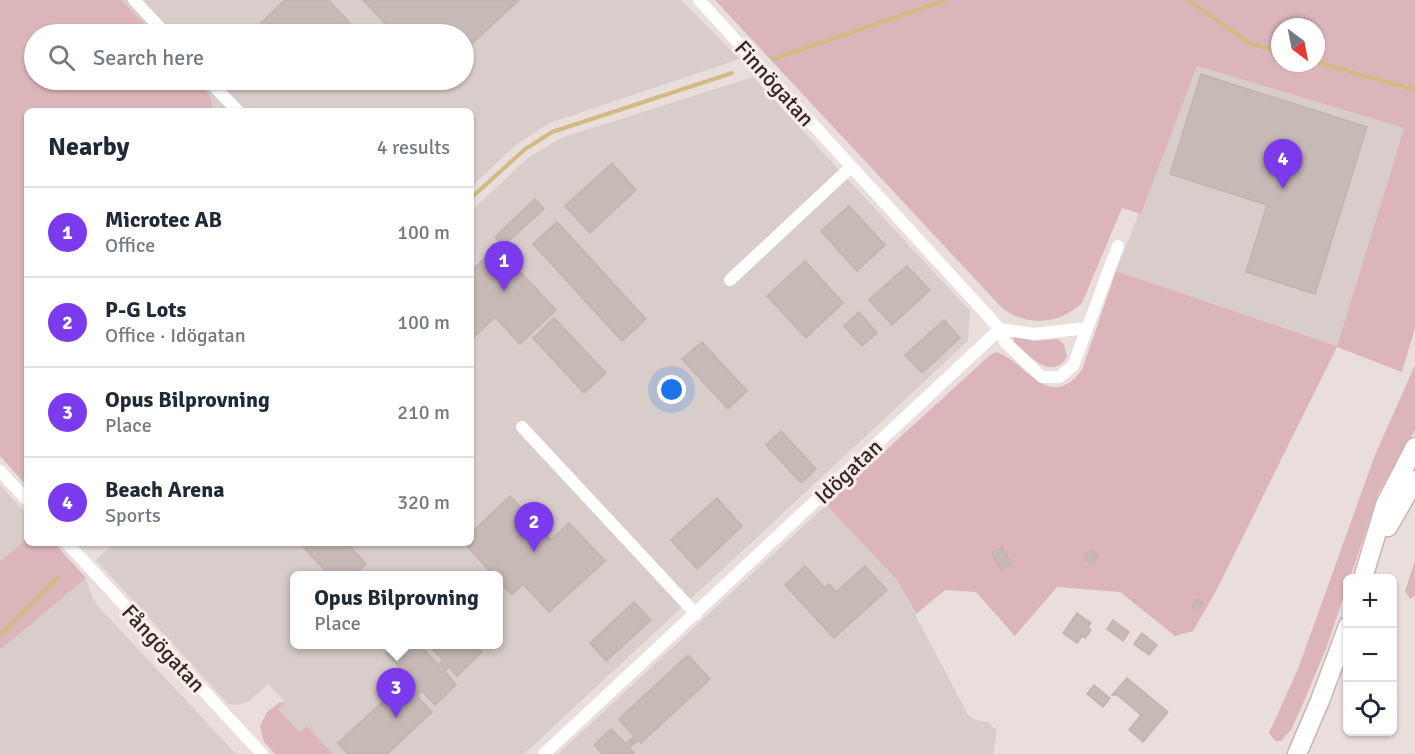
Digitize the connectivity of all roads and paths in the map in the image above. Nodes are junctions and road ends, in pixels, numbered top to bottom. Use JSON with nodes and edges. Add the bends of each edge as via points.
{"nodes":[{"id":1,"x":134,"y":0,"type":"edge"},
{"id":2,"x":699,"y":0,"type":"edge"},
{"id":3,"x":157,"y":24,"type":"edge"},
{"id":4,"x":218,"y":90,"type":"edge"},
{"id":5,"x":235,"y":108,"type":"edge"},
{"id":6,"x":851,"y":166,"type":"junction"},
{"id":7,"x":1118,"y":246,"type":"dead end"},
{"id":8,"x":730,"y":280,"type":"dead end"},
{"id":9,"x":1000,"y":328,"type":"junction"},
{"id":10,"x":1087,"y":328,"type":"junction"},
{"id":11,"x":522,"y":427,"type":"dead end"},
{"id":12,"x":1415,"y":447,"type":"edge"},
{"id":13,"x":0,"y":471,"type":"edge"},
{"id":14,"x":1415,"y":480,"type":"edge"},
{"id":15,"x":24,"y":497,"type":"edge"},
{"id":16,"x":70,"y":546,"type":"edge"},
{"id":17,"x":1365,"y":574,"type":"edge"},
{"id":18,"x":1365,"y":574,"type":"edge"},
{"id":19,"x":696,"y":614,"type":"junction"},
{"id":20,"x":1346,"y":628,"type":"edge"},
{"id":21,"x":262,"y":754,"type":"edge"},
{"id":22,"x":544,"y":754,"type":"edge"},
{"id":23,"x":1297,"y":754,"type":"edge"}],
"edges":[{"from":1,"to":3,"type":"street"},
{"from":2,"to":6,"type":"street","name":"Finnögatan"},
{"from":4,"to":5,"type":"street"},
{"from":6,"to":8,"type":"street"},
{"from":6,"to":9,"type":"street","name":"Finnögatan"},
{"from":7,"to":10,"type":"street","name":"Finnögatan"},
{"from":9,"to":10,"type":"street","via":[[1034,334]]},
{"from":9,"to":10,"type":"street","name":"Finnögatan","via":[[1005,342],[1034,371],[1051,378],[1059,377],[1072,366]]},
{"from":9,"to":19,"type":"street","name":"Idögatan"},
{"from":11,"to":19,"type":"street"},
{"from":12,"to":17,"type":"main road","via":[[1385,505]]},
{"from":13,"to":15,"type":"street"},
{"from":14,"to":18,"type":"main road"},
{"from":16,"to":21,"type":"street","name":"Fångögatan"},
{"from":19,"to":22,"type":"street","name":"Idögatan"},
{"from":20,"to":23,"type":"main road"}]}
